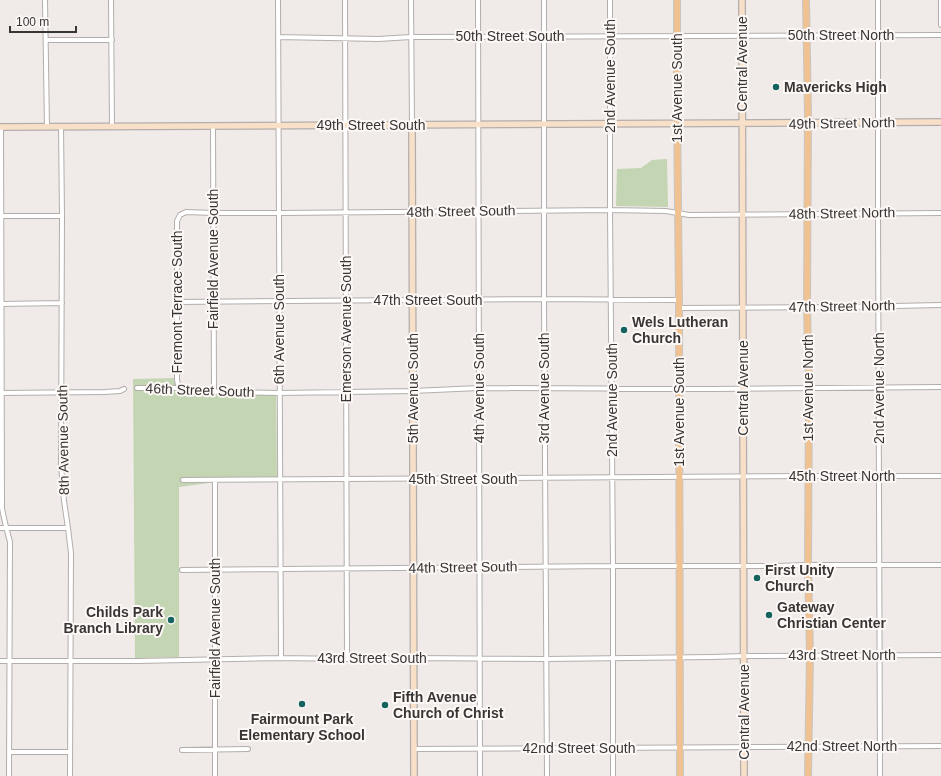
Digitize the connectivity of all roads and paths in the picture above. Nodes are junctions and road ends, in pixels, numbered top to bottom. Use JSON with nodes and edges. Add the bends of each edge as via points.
{"nodes":[{"id":1,"x":45,"y":0,"type":"edge"},
{"id":2,"x":112,"y":0,"type":"edge"},
{"id":3,"x":278,"y":0,"type":"edge"},
{"id":4,"x":345,"y":0,"type":"edge"},
{"id":5,"x":411,"y":0,"type":"edge"},
{"id":6,"x":478,"y":0,"type":"edge"},
{"id":7,"x":544,"y":0,"type":"edge"},
{"id":8,"x":610,"y":0,"type":"edge"},
{"id":9,"x":677,"y":0,"type":"edge"},
{"id":10,"x":742,"y":0,"type":"edge"},
{"id":11,"x":806,"y":0,"type":"edge"},
{"id":12,"x":878,"y":0,"type":"edge"},
{"id":13,"x":941,"y":0,"type":"edge"},
{"id":14,"x":941,"y":25,"type":"edge"},
{"id":15,"x":878,"y":35,"type":"junction"},
{"id":16,"x":941,"y":35,"type":"edge"},
{"id":17,"x":544,"y":36,"type":"junction"},
{"id":18,"x":610,"y":36,"type":"junction"},
{"id":19,"x":676,"y":36,"type":"junction"},
{"id":20,"x":742,"y":36,"type":"junction"},
{"id":21,"x":807,"y":36,"type":"junction"},
{"id":22,"x":278,"y":37,"type":"junction"},
{"id":23,"x":411,"y":37,"type":"junction"},
{"id":24,"x":478,"y":37,"type":"junction"},
{"id":25,"x":345,"y":39,"type":"junction"},
{"id":26,"x":46,"y":40,"type":"junction"},
{"id":27,"x":112,"y":40,"type":"junction"},
{"id":28,"x":878,"y":122,"type":"junction"},
{"id":29,"x":941,"y":122,"type":"edge"},
{"id":30,"x":808,"y":123,"type":"junction"},
{"id":31,"x":544,"y":124,"type":"junction"},
{"id":32,"x":610,"y":124,"type":"junction"},
{"id":33,"x":677,"y":124,"type":"junction"},
{"id":34,"x":742,"y":124,"type":"junction"},
{"id":35,"x":346,"y":125,"type":"junction"},
{"id":36,"x":412,"y":125,"type":"junction"},
{"id":37,"x":478,"y":125,"type":"junction"},
{"id":38,"x":213,"y":126,"type":"junction"},
{"id":39,"x":278,"y":126,"type":"junction"},
{"id":40,"x":1,"y":127,"type":"edge"},
{"id":41,"x":47,"y":127,"type":"junction"},
{"id":42,"x":61,"y":127,"type":"junction"},
{"id":43,"x":112,"y":127,"type":"junction"},
{"id":44,"x":610,"y":210,"type":"junction"},
{"id":45,"x":478,"y":211,"type":"junction"},
{"id":46,"x":544,"y":211,"type":"junction"},
{"id":47,"x":412,"y":212,"type":"junction"},
{"id":48,"x":678,"y":212,"type":"junction"},
{"id":49,"x":941,"y":212,"type":"edge"},
{"id":50,"x":213,"y":213,"type":"junction"},
{"id":51,"x":279,"y":213,"type":"junction"},
{"id":52,"x":346,"y":213,"type":"junction"},
{"id":53,"x":807,"y":213,"type":"junction"},
{"id":54,"x":878,"y":213,"type":"junction"},
{"id":55,"x":743,"y":214,"type":"junction"},
{"id":56,"x":180,"y":215,"type":"joint"},
{"id":57,"x":1,"y":216,"type":"edge"},
{"id":58,"x":62,"y":216,"type":"junction"},
{"id":59,"x":544,"y":299,"type":"junction"},
{"id":60,"x":412,"y":300,"type":"junction"},
{"id":61,"x":479,"y":300,"type":"junction"},
{"id":62,"x":612,"y":300,"type":"junction"},
{"id":63,"x":679,"y":300,"type":"junction"},
{"id":64,"x":278,"y":301,"type":"junction"},
{"id":65,"x":346,"y":301,"type":"junction"},
{"id":66,"x":177,"y":302,"type":"junction"},
{"id":67,"x":213,"y":302,"type":"junction"},
{"id":68,"x":62,"y":303,"type":"junction"},
{"id":69,"x":1,"y":304,"type":"edge"},
{"id":70,"x":941,"y":304,"type":"edge"},
{"id":71,"x":878,"y":306,"type":"junction"},
{"id":72,"x":743,"y":307,"type":"junction"},
{"id":73,"x":807,"y":307,"type":"junction"},
{"id":74,"x":679,"y":308,"type":"junction"},
{"id":75,"x":879,"y":387,"type":"junction"},
{"id":76,"x":941,"y":387,"type":"edge"},
{"id":77,"x":137,"y":388,"type":"dead end"},
{"id":78,"x":179,"y":388,"type":"junction"},
{"id":79,"x":479,"y":388,"type":"junction"},
{"id":80,"x":545,"y":388,"type":"junction"},
{"id":81,"x":809,"y":388,"type":"junction"},
{"id":82,"x":124,"y":389,"type":"dead end"},
{"id":83,"x":612,"y":389,"type":"junction"},
{"id":84,"x":680,"y":389,"type":"junction"},
{"id":85,"x":743,"y":389,"type":"junction"},
{"id":86,"x":413,"y":390,"type":"junction"},
{"id":87,"x":214,"y":391,"type":"junction"},
{"id":88,"x":61,"y":392,"type":"junction"},
{"id":89,"x":346,"y":392,"type":"junction"},
{"id":90,"x":1,"y":393,"type":"edge"},
{"id":91,"x":279,"y":393,"type":"junction"},
{"id":92,"x":808,"y":476,"type":"junction"},
{"id":93,"x":879,"y":476,"type":"junction"},
{"id":94,"x":941,"y":476,"type":"edge"},
{"id":95,"x":680,"y":477,"type":"junction"},
{"id":96,"x":743,"y":477,"type":"junction"},
{"id":97,"x":479,"y":478,"type":"junction"},
{"id":98,"x":545,"y":478,"type":"junction"},
{"id":99,"x":612,"y":478,"type":"junction"},
{"id":100,"x":347,"y":479,"type":"junction"},
{"id":101,"x":413,"y":479,"type":"junction"},
{"id":102,"x":183,"y":480,"type":"dead end"},
{"id":103,"x":215,"y":480,"type":"junction"},
{"id":104,"x":280,"y":480,"type":"junction"},
{"id":105,"x":0,"y":528,"type":"edge"},
{"id":106,"x":7,"y":528,"type":"junction"},
{"id":107,"x":68,"y":528,"type":"junction"},
{"id":108,"x":879,"y":564,"type":"junction"},
{"id":109,"x":808,"y":565,"type":"junction"},
{"id":110,"x":941,"y":565,"type":"edge"},
{"id":111,"x":545,"y":566,"type":"junction"},
{"id":112,"x":613,"y":566,"type":"junction"},
{"id":113,"x":680,"y":566,"type":"junction"},
{"id":114,"x":744,"y":566,"type":"junction"},
{"id":115,"x":479,"y":567,"type":"junction"},
{"id":116,"x":413,"y":568,"type":"junction"},
{"id":117,"x":347,"y":569,"type":"junction"},
{"id":118,"x":182,"y":570,"type":"dead end"},
{"id":119,"x":215,"y":570,"type":"junction"},
{"id":120,"x":280,"y":570,"type":"junction"},
{"id":121,"x":941,"y":654,"type":"edge"},
{"id":122,"x":879,"y":655,"type":"junction"},
{"id":123,"x":744,"y":656,"type":"junction"},
{"id":124,"x":810,"y":656,"type":"junction"},
{"id":125,"x":613,"y":657,"type":"junction"},
{"id":126,"x":680,"y":657,"type":"junction"},
{"id":127,"x":281,"y":658,"type":"junction"},
{"id":128,"x":414,"y":658,"type":"junction"},
{"id":129,"x":479,"y":658,"type":"junction"},
{"id":130,"x":215,"y":659,"type":"junction"},
{"id":131,"x":347,"y":659,"type":"junction"},
{"id":132,"x":546,"y":659,"type":"junction"},
{"id":133,"x":0,"y":661,"type":"edge"},
{"id":134,"x":9,"y":661,"type":"junction"},
{"id":135,"x":70,"y":661,"type":"junction"},
{"id":136,"x":880,"y":746,"type":"junction"},
{"id":137,"x":941,"y":746,"type":"edge"},
{"id":138,"x":744,"y":747,"type":"junction"},
{"id":139,"x":808,"y":747,"type":"junction"},
{"id":140,"x":480,"y":748,"type":"junction"},
{"id":141,"x":547,"y":748,"type":"junction"},
{"id":142,"x":612,"y":748,"type":"junction"},
{"id":143,"x":681,"y":748,"type":"junction"},
{"id":144,"x":215,"y":749,"type":"junction"},
{"id":145,"x":248,"y":749,"type":"dead end"},
{"id":146,"x":414,"y":749,"type":"junction"},
{"id":147,"x":182,"y":750,"type":"dead end"},
{"id":148,"x":9,"y":752,"type":"junction"},
{"id":149,"x":70,"y":752,"type":"junction"},
{"id":150,"x":9,"y":776,"type":"edge"},
{"id":151,"x":70,"y":776,"type":"edge"},
{"id":152,"x":215,"y":776,"type":"edge"},
{"id":153,"x":414,"y":776,"type":"edge"},
{"id":154,"x":480,"y":776,"type":"edge"},
{"id":155,"x":547,"y":776,"type":"edge"},
{"id":156,"x":613,"y":776,"type":"edge"},
{"id":157,"x":680,"y":776,"type":"edge"},
{"id":158,"x":744,"y":776,"type":"edge"},
{"id":159,"x":808,"y":776,"type":"edge"},
{"id":160,"x":880,"y":776,"type":"edge"}],
"edges":[{"from":1,"to":26,"type":"street"},
{"from":2,"to":27,"type":"street"},
{"from":3,"to":22,"type":"street","name":"6th Avenue South"},
{"from":4,"to":25,"type":"street","name":"Emerson Avenue South"},
{"from":5,"to":23,"type":"street","name":"5th Avenue South"},
{"from":6,"to":24,"type":"street","name":"4th Avenue South"},
{"from":7,"to":17,"type":"street","name":"3rd Avenue South"},
{"from":8,"to":18,"type":"street","name":"2nd Avenue South"},
{"from":9,"to":19,"type":"main road","name":"1st Avenue South"},
{"from":10,"to":20,"type":"main road","name":"Central Avenue"},
{"from":11,"to":21,"type":"main road","name":"1st Avenue North"},
{"from":12,"to":15,"type":"street","name":"2nd Avenue North"},
{"from":13,"to":14,"type":"street"},
{"from":15,"to":16,"type":"street","name":"50th Street North"},
{"from":15,"to":21,"type":"street","name":"50th Street North"},
{"from":15,"to":28,"type":"street","name":"2nd Avenue North"},
{"from":17,"to":18,"type":"street","name":"50th Street South"},
{"from":17,"to":24,"type":"street","name":"50th Street South"},
{"from":17,"to":31,"type":"street","name":"3rd Avenue South"},
{"from":18,"to":19,"type":"street","name":"50th Street South"},
{"from":18,"to":32,"type":"street","name":"2nd Avenue South"},
{"from":19,"to":20,"type":"street","name":"50th Street South"},
{"from":19,"to":33,"type":"main road","name":"1st Avenue South"},
{"from":20,"to":21,"type":"street","name":"50th Street North"},
{"from":20,"to":34,"type":"main road","name":"Central Avenue"},
{"from":21,"to":30,"type":"main road","name":"1st Avenue North"},
{"from":22,"to":25,"type":"street","name":"50th Street South"},
{"from":22,"to":39,"type":"street","name":"6th Avenue South"},
{"from":23,"to":24,"type":"street","name":"50th Street South"},
{"from":23,"to":25,"type":"street","name":"50th Street South"},
{"from":23,"to":36,"type":"street","name":"5th Avenue South"},
{"from":24,"to":37,"type":"street","name":"4th Avenue South"},
{"from":25,"to":35,"type":"street","name":"Emerson Avenue South"},
{"from":26,"to":27,"type":"street"},
{"from":26,"to":41,"type":"street"},
{"from":27,"to":43,"type":"street"},
{"from":28,"to":29,"type":"main road","name":"49th Street North"},
{"from":28,"to":30,"type":"main road","name":"49th Street North"},
{"from":28,"to":54,"type":"street","name":"2nd Avenue North"},
{"from":30,"to":34,"type":"main road","name":"49th Street North"},
{"from":30,"to":53,"type":"main road","name":"1st Avenue North"},
{"from":31,"to":32,"type":"main road","name":"49th Street South"},
{"from":31,"to":37,"type":"main road","name":"49th Street South"},
{"from":31,"to":46,"type":"street","name":"3rd Avenue South"},
{"from":32,"to":33,"type":"main road","name":"49th Street South"},
{"from":32,"to":44,"type":"street","name":"2nd Avenue South"},
{"from":33,"to":34,"type":"main road","name":"49th Street South"},
{"from":33,"to":48,"type":"main road","name":"1st Avenue South"},
{"from":34,"to":55,"type":"main road","name":"Central Avenue"},
{"from":35,"to":36,"type":"main road","name":"49th Street South"},
{"from":35,"to":39,"type":"main road","name":"49th Street South"},
{"from":35,"to":52,"type":"street","name":"Emerson Avenue South"},
{"from":36,"to":37,"type":"main road","name":"49th Street South"},
{"from":36,"to":47,"type":"main road","name":"5th Avenue South"},
{"from":37,"to":45,"type":"street","name":"4th Avenue South"},
{"from":38,"to":39,"type":"main road","name":"49th Street South"},
{"from":38,"to":43,"type":"main road","name":"49th Street South"},
{"from":38,"to":50,"type":"street","name":"Fairfield Avenue South"},
{"from":39,"to":51,"type":"street","name":"6th Avenue South"},
{"from":40,"to":41,"type":"main road","name":"49th Street South"},
{"from":40,"to":57,"type":"street"},
{"from":41,"to":42,"type":"main road","name":"49th Street South"},
{"from":42,"to":43,"type":"main road","name":"49th Street South"},
{"from":42,"to":58,"type":"street","name":"8th Avenue South"},
{"from":44,"to":46,"type":"street","name":"48th Street South"},
{"from":44,"to":48,"type":"street","name":"48th Street South"},
{"from":44,"to":62,"type":"street","name":"2nd Avenue South"},
{"from":45,"to":46,"type":"street","name":"48th Street South"},
{"from":45,"to":47,"type":"street","name":"48th Street South"},
{"from":45,"to":61,"type":"street","name":"4th Avenue South"},
{"from":46,"to":59,"type":"street","name":"3rd Avenue South"},
{"from":47,"to":52,"type":"street","name":"48th Street South"},
{"from":47,"to":60,"type":"main road","name":"5th Avenue South"},
{"from":48,"to":55,"type":"street","name":"48th Street South","via":[[689,215]]},
{"from":48,"to":63,"type":"main road","name":"1st Avenue South"},
{"from":49,"to":54,"type":"street","name":"48th Street North"},
{"from":50,"to":51,"type":"street","name":"48th Street South"},
{"from":50,"to":56,"type":"street","name":"48th Street South","via":[[186,212]]},
{"from":50,"to":67,"type":"street","name":"Fairfield Avenue South"},
{"from":51,"to":52,"type":"street","name":"48th Street South"},
{"from":51,"to":64,"type":"street","name":"6th Avenue South"},
{"from":52,"to":65,"type":"street","name":"Emerson Avenue South"},
{"from":53,"to":54,"type":"street","name":"48th Street North"},
{"from":53,"to":55,"type":"street","name":"48th Street North"},
{"from":53,"to":73,"type":"main road","name":"1st Avenue North"},
{"from":54,"to":71,"type":"street","name":"2nd Avenue North"},
{"from":55,"to":72,"type":"main road","name":"Central Avenue"},
{"from":56,"to":66,"type":"street","name":"Fremont Terrace South","via":[[177,221]]},
{"from":57,"to":58,"type":"street"},
{"from":57,"to":69,"type":"street"},
{"from":58,"to":68,"type":"street","name":"8th Avenue South"},
{"from":59,"to":61,"type":"street","name":"47th Street South"},
{"from":59,"to":62,"type":"street","name":"47th Street South"},
{"from":59,"to":80,"type":"street","name":"3rd Avenue South"},
{"from":60,"to":61,"type":"street","name":"47th Street South"},
{"from":60,"to":65,"type":"street","name":"47th Street South"},
{"from":60,"to":86,"type":"main road","name":"5th Avenue South"},
{"from":61,"to":79,"type":"street","name":"4th Avenue South"},
{"from":62,"to":63,"type":"street","name":"47th Street South"},
{"from":62,"to":83,"type":"street","name":"2nd Avenue South"},
{"from":63,"to":74,"type":"main road","name":"1st Avenue South"},
{"from":64,"to":65,"type":"street","name":"47th Street South"},
{"from":64,"to":67,"type":"street","name":"47th Street South"},
{"from":64,"to":91,"type":"street","name":"6th Avenue South"},
{"from":65,"to":89,"type":"street","name":"Emerson Avenue South"},
{"from":66,"to":67,"type":"street","name":"47th Street South"},
{"from":66,"to":78,"type":"street","name":"Fremont Terrace South"},
{"from":67,"to":87,"type":"street","name":"Fairfield Avenue South"},
{"from":68,"to":69,"type":"street"},
{"from":68,"to":88,"type":"street","name":"8th Avenue South"},
{"from":69,"to":90,"type":"street"},
{"from":70,"to":71,"type":"street","name":"47th Street North"},
{"from":71,"to":73,"type":"street","name":"47th Street North"},
{"from":71,"to":75,"type":"street","name":"2nd Avenue North"},
{"from":72,"to":73,"type":"street","name":"47th Street North"},
{"from":72,"to":74,"type":"street"},
{"from":72,"to":85,"type":"main road","name":"Central Avenue"},
{"from":73,"to":81,"type":"main road","name":"1st Avenue North"},
{"from":74,"to":84,"type":"main road","name":"1st Avenue South"},
{"from":75,"to":76,"type":"street","name":"46th Street South"},
{"from":75,"to":81,"type":"street","name":"46th Street South"},
{"from":75,"to":93,"type":"street","name":"2nd Avenue North"},
{"from":77,"to":78,"type":"street","name":"46th Street South"},
{"from":78,"to":87,"type":"street","name":"46th Street South","via":[[185,391]]},
{"from":79,"to":80,"type":"street","name":"46th Street South"},
{"from":79,"to":86,"type":"street","name":"46th Street South"},
{"from":79,"to":97,"type":"street","name":"4th Avenue South"},
{"from":80,"to":83,"type":"street","name":"46th Street South"},
{"from":80,"to":98,"type":"street","name":"3rd Avenue South"},
{"from":81,"to":85,"type":"street","name":"46th Street South"},
{"from":81,"to":92,"type":"main road","name":"1st Avenue North"},
{"from":82,"to":88,"type":"street"},
{"from":83,"to":84,"type":"street","name":"46th Street South"},
{"from":83,"to":99,"type":"street","name":"2nd Avenue South"},
{"from":84,"to":85,"type":"street","name":"46th Street South"},
{"from":84,"to":95,"type":"main road","name":"1st Avenue South"},
{"from":85,"to":96,"type":"main road","name":"Central Avenue"},
{"from":86,"to":89,"type":"street","name":"46th Street South"},
{"from":86,"to":101,"type":"main road","name":"5th Avenue South"},
{"from":87,"to":91,"type":"street","name":"46th Street South"},
{"from":88,"to":90,"type":"street"},
{"from":88,"to":107,"type":"street","name":"8th Avenue South","via":[[61,464]]},
{"from":89,"to":91,"type":"street","name":"46th Street South"},
{"from":89,"to":100,"type":"street","name":"Emerson Avenue South"},
{"from":90,"to":106,"type":"street","via":[[2,508]]},
{"from":91,"to":104,"type":"street","name":"6th Avenue South"},
{"from":92,"to":93,"type":"street","name":"45th Street North"},
{"from":92,"to":96,"type":"street","name":"45th Street North"},
{"from":92,"to":109,"type":"main road","name":"1st Avenue North"},
{"from":93,"to":94,"type":"street","name":"45th Street North"},
{"from":93,"to":108,"type":"street","name":"2nd Avenue North"},
{"from":95,"to":96,"type":"street","name":"45th Street South"},
{"from":95,"to":99,"type":"street","name":"45th Street South"},
{"from":95,"to":113,"type":"main road","name":"1st Avenue South"},
{"from":96,"to":114,"type":"main road","name":"Central Avenue"},
{"from":97,"to":98,"type":"street","name":"45th Street South"},
{"from":97,"to":101,"type":"street","name":"45th Street South"},
{"from":97,"to":115,"type":"street","name":"4th Avenue South"},
{"from":98,"to":99,"type":"street","name":"45th Street South"},
{"from":98,"to":111,"type":"street","name":"3rd Avenue South"},
{"from":99,"to":112,"type":"street","name":"2nd Avenue South"},
{"from":100,"to":101,"type":"street","name":"45th Street South"},
{"from":100,"to":104,"type":"street","name":"45th Street South"},
{"from":100,"to":117,"type":"street","name":"Emerson Avenue South"},
{"from":101,"to":116,"type":"main road","name":"5th Avenue South"},
{"from":102,"to":103,"type":"street","name":"45th Street South"},
{"from":103,"to":104,"type":"street","name":"45th Street South"},
{"from":103,"to":119,"type":"street","name":"Fairfield Avenue South"},
{"from":104,"to":120,"type":"street","name":"6th Avenue South"},
{"from":105,"to":106,"type":"street"},
{"from":106,"to":107,"type":"street"},
{"from":106,"to":134,"type":"street","via":[[10,542]]},
{"from":107,"to":135,"type":"street","name":"8th Avenue South","via":[[71,553]]},
{"from":108,"to":109,"type":"street","name":"44th Street South"},
{"from":108,"to":110,"type":"street","name":"44th Street South"},
{"from":108,"to":122,"type":"street","name":"2nd Avenue North"},
{"from":109,"to":114,"type":"street","name":"44th Street South"},
{"from":109,"to":124,"type":"main road","name":"1st Avenue North"},
{"from":111,"to":112,"type":"street","name":"44th Street South"},
{"from":111,"to":115,"type":"street","name":"44th Street South"},
{"from":111,"to":132,"type":"street","name":"3rd Avenue South"},
{"from":112,"to":113,"type":"street","name":"44th Street South"},
{"from":112,"to":125,"type":"street","name":"2nd Avenue South"},
{"from":113,"to":114,"type":"street","name":"44th Street South"},
{"from":113,"to":126,"type":"main road","name":"1st Avenue South"},
{"from":114,"to":123,"type":"main road","name":"Central Avenue"},
{"from":115,"to":116,"type":"street","name":"44th Street South"},
{"from":115,"to":129,"type":"street","name":"4th Avenue South"},
{"from":116,"to":117,"type":"street","name":"44th Street South"},
{"from":116,"to":128,"type":"main road","name":"5th Avenue South"},
{"from":117,"to":120,"type":"street","name":"44th Street South"},
{"from":117,"to":131,"type":"street","name":"Emerson Avenue South"},
{"from":118,"to":119,"type":"street","name":"44th Street South"},
{"from":119,"to":120,"type":"street","name":"44th Street South"},
{"from":119,"to":130,"type":"street","name":"Fairfield Avenue South"},
{"from":120,"to":127,"type":"street","name":"6th Avenue South"},
{"from":121,"to":122,"type":"street","name":"43rd Street North"},
{"from":122,"to":124,"type":"street","name":"43rd Street North"},
{"from":122,"to":136,"type":"street","name":"2nd Avenue North"},
{"from":123,"to":124,"type":"street","name":"43rd Street North"},
{"from":123,"to":126,"type":"street","name":"43rd Street South"},
{"from":123,"to":138,"type":"main road","name":"Central Avenue"},
{"from":124,"to":139,"type":"main road","name":"1st Avenue North"},
{"from":125,"to":126,"type":"street","name":"43rd Street South"},
{"from":125,"to":132,"type":"street","name":"43rd Street South"},
{"from":125,"to":142,"type":"street","name":"2nd Avenue South"},
{"from":126,"to":143,"type":"main road","name":"1st Avenue South"},
{"from":127,"to":130,"type":"street","name":"43rd Street South"},
{"from":127,"to":131,"type":"street","name":"43rd Street South"},
{"from":128,"to":129,"type":"street","name":"43rd Street South"},
{"from":128,"to":131,"type":"street","name":"43rd Street South"},
{"from":128,"to":146,"type":"main road","name":"5th Avenue South"},
{"from":129,"to":132,"type":"street","name":"43rd Street South"},
{"from":129,"to":140,"type":"street","name":"4th Avenue South"},
{"from":130,"to":135,"type":"street","name":"43rd Street South"},
{"from":130,"to":144,"type":"street","name":"Fairfield Avenue South"},
{"from":132,"to":141,"type":"street","name":"3rd Avenue South"},
{"from":133,"to":134,"type":"street","name":"43rd Street South"},
{"from":134,"to":135,"type":"street","name":"43rd Street South"},
{"from":134,"to":148,"type":"street"},
{"from":135,"to":149,"type":"street","name":"8th Avenue South"},
{"from":136,"to":137,"type":"street","name":"42nd Street North"},
{"from":136,"to":139,"type":"street","name":"42nd Street North"},
{"from":136,"to":160,"type":"street","name":"2nd Avenue North"},
{"from":138,"to":139,"type":"street","name":"42nd Street North"},
{"from":138,"to":143,"type":"street","name":"42nd Street South"},
{"from":138,"to":158,"type":"main road","name":"Central Avenue"},
{"from":139,"to":159,"type":"main road","name":"1st Avenue North"},
{"from":140,"to":141,"type":"street","name":"42nd Street South"},
{"from":140,"to":146,"type":"street","name":"42nd Street South"},
{"from":140,"to":154,"type":"street","name":"4th Avenue South"},
{"from":141,"to":142,"type":"street","name":"42nd Street South"},
{"from":141,"to":155,"type":"street","name":"3rd Avenue South"},
{"from":142,"to":143,"type":"street","name":"42nd Street South"},
{"from":142,"to":156,"type":"street","name":"2nd Avenue South"},
{"from":143,"to":157,"type":"main road","name":"1st Avenue South"},
{"from":144,"to":145,"type":"street"},
{"from":144,"to":147,"type":"street"},
{"from":144,"to":152,"type":"street","name":"Fairfield Avenue South"},
{"from":146,"to":153,"type":"main road","name":"5th Avenue South"},
{"from":148,"to":149,"type":"street"},
{"from":148,"to":150,"type":"street"},
{"from":149,"to":151,"type":"street","name":"8th Avenue South"}]}
